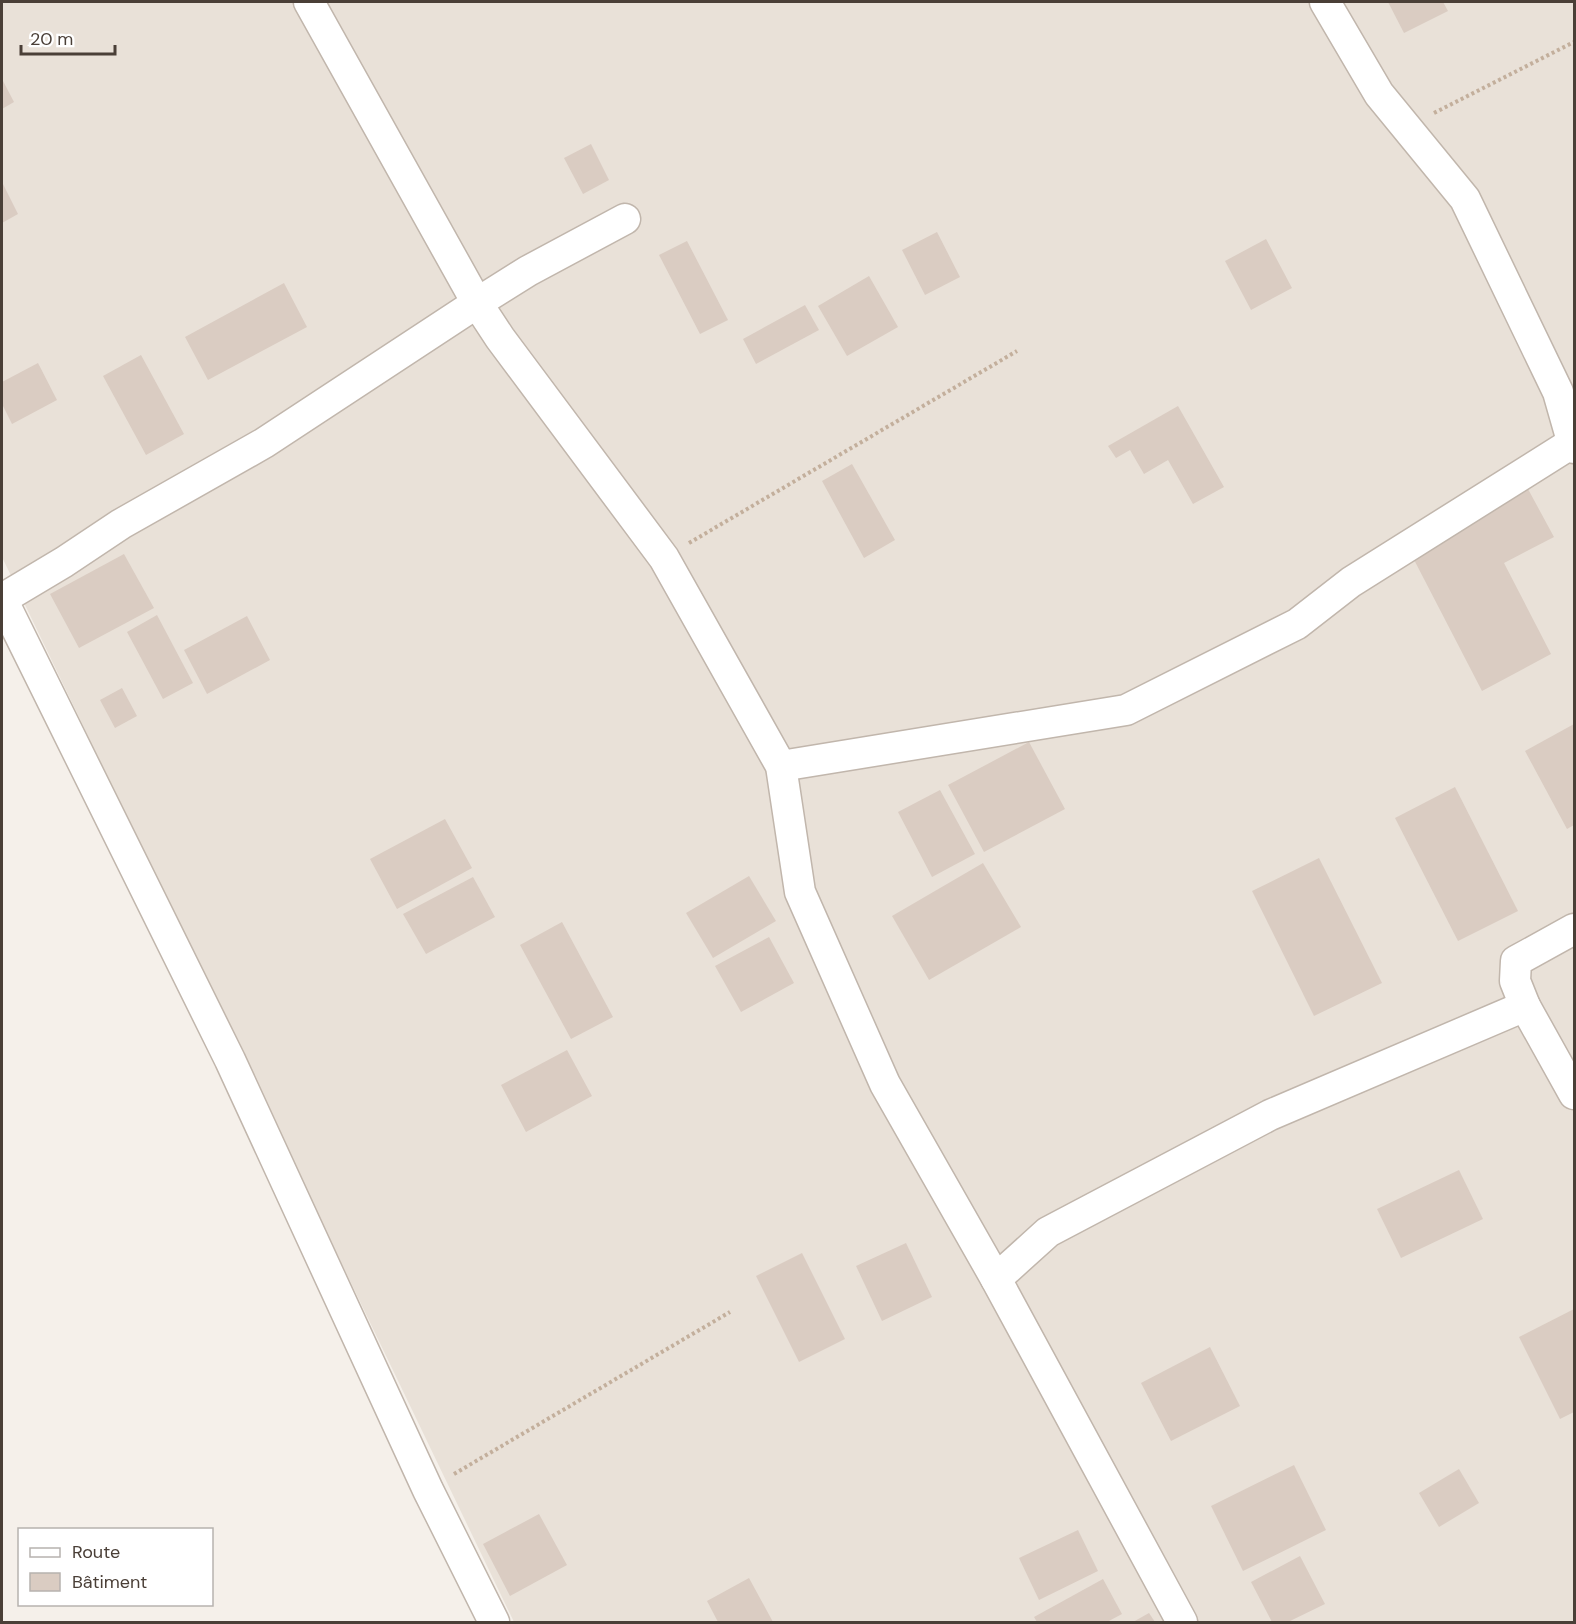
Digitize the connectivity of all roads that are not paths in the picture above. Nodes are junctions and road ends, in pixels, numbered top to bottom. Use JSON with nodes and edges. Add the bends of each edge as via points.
{"nodes":[{"id":1,"x":309,"y":2,"type":"edge"},
{"id":2,"x":1325,"y":2,"type":"edge"},
{"id":3,"x":625,"y":219,"type":"dead end"},
{"id":4,"x":477,"y":303,"type":"junction"},
{"id":5,"x":1573,"y":446,"type":"edge"},
{"id":6,"x":2,"y":599,"type":"edge"},
{"id":7,"x":781,"y":766,"type":"junction"},
{"id":8,"x":1575,"y":929,"type":"edge"},
{"id":9,"x":1525,"y":1006,"type":"junction"},
{"id":10,"x":1575,"y":1094,"type":"edge"},
{"id":11,"x":996,"y":1279,"type":"junction"},
{"id":12,"x":494,"y":1623,"type":"edge"},
{"id":13,"x":1182,"y":1623,"type":"edge"}],
"edges":[{"from":1,"to":4,"type":"street"},
{"from":2,"to":5,"type":"street","via":[[1379,94],[1465,199],[1558,392]]},
{"from":3,"to":4,"type":"street"},
{"from":4,"to":6,"type":"street","via":[[264,443],[121,524]]},
{"from":4,"to":7,"type":"street","via":[[664,558]]},
{"from":5,"to":7,"type":"street","via":[[1351,582],[1297,624],[1126,710]]},
{"from":6,"to":12,"type":"street","via":[[230,1060],[428,1490]]},
{"from":7,"to":11,"type":"street","via":[[800,892],[885,1084]]},
{"from":8,"to":9,"type":"street","via":[[1516,961],[1515,981]]},
{"from":9,"to":10,"type":"street"},
{"from":9,"to":11,"type":"street","via":[[1270,1114],[1048,1232]]},
{"from":11,"to":13,"type":"street"}]}
